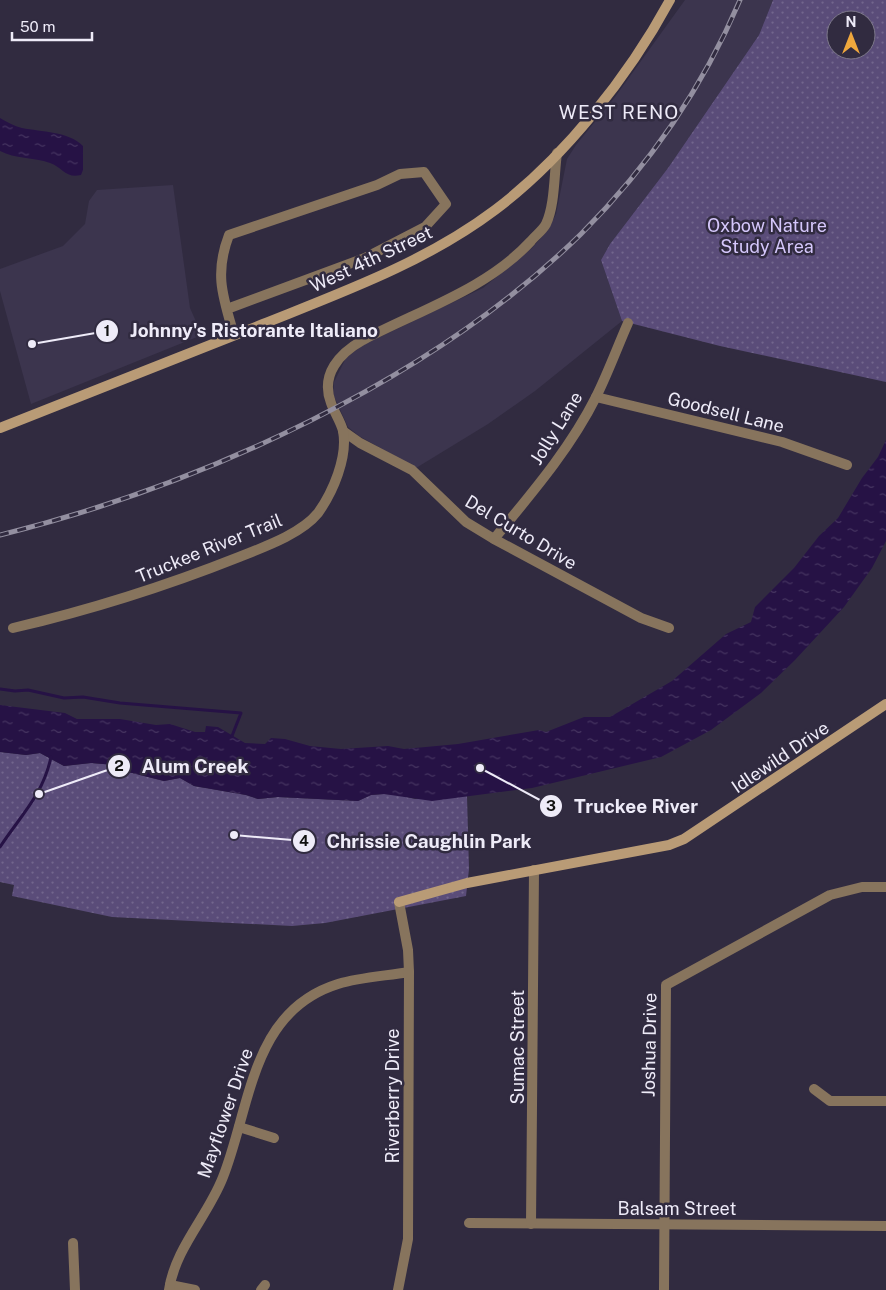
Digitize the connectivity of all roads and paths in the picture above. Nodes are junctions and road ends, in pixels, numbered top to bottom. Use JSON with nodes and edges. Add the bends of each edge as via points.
{"nodes":[{"id":1,"x":670,"y":0,"type":"edge"},
{"id":2,"x":557,"y":153,"type":"junction"},
{"id":3,"x":226,"y":310,"type":"junction"},
{"id":4,"x":628,"y":323,"type":"dead end"},
{"id":5,"x":234,"y":336,"type":"junction"},
{"id":6,"x":596,"y":397,"type":"junction"},
{"id":7,"x":0,"y":428,"type":"edge"},
{"id":8,"x":343,"y":430,"type":"junction"},
{"id":9,"x":847,"y":466,"type":"dead end"},
{"id":10,"x":494,"y":540,"type":"junction"},
{"id":11,"x":13,"y":628,"type":"dead end"},
{"id":12,"x":669,"y":628,"type":"dead end"},
{"id":13,"x":886,"y":706,"type":"edge"},
{"id":14,"x":534,"y":870,"type":"junction"},
{"id":15,"x":886,"y":887,"type":"edge"},
{"id":16,"x":400,"y":902,"type":"joint"},
{"id":17,"x":409,"y":972,"type":"junction"},
{"id":18,"x":814,"y":1089,"type":"dead end"},
{"id":19,"x":886,"y":1101,"type":"edge"},
{"id":20,"x":239,"y":1127,"type":"junction"},
{"id":21,"x":274,"y":1138,"type":"dead end"},
{"id":22,"x":468,"y":1223,"type":"dead end"},
{"id":23,"x":531,"y":1224,"type":"junction"},
{"id":24,"x":663,"y":1225,"type":"junction"},
{"id":25,"x":886,"y":1226,"type":"edge"},
{"id":26,"x":73,"y":1243,"type":"dead end"},
{"id":27,"x":169,"y":1288,"type":"edge"},
{"id":28,"x":75,"y":1290,"type":"edge"},
{"id":29,"x":195,"y":1290,"type":"edge"},
{"id":30,"x":398,"y":1290,"type":"edge"},
{"id":31,"x":664,"y":1290,"type":"edge"}],
"edges":[{"from":1,"to":2,"type":"main road","name":"West 4th Street","via":[[614,84]]},
{"from":2,"to":5,"type":"main road","name":"West 4th Street","via":[[496,209],[432,251]]},
{"from":2,"to":8,"type":"street","name":"Truckee River Trail","via":[[545,226],[526,246],[501,269],[350,347],[336,361],[329,377],[328,392]]},
{"from":3,"to":3,"type":"street","via":[[366,258],[425,227],[446,204],[424,172],[400,174],[377,185],[229,235],[223,251],[220,285]]},
{"from":3,"to":5,"type":"street"},
{"from":4,"to":6,"type":"street","name":"Jolly Lane"},
{"from":5,"to":7,"type":"main road","name":"West 4th Street"},
{"from":6,"to":9,"type":"street","name":"Goodsell Lane","via":[[782,442]]},
{"from":6,"to":10,"type":"street","name":"Jolly Lane","via":[[547,475]]},
{"from":8,"to":10,"type":"street","name":"Del Curto Drive","via":[[360,443],[412,470],[466,522]]},
{"from":8,"to":11,"type":"street","name":"Truckee River Trail","via":[[341,460],[334,482],[317,514],[290,535],[179,580]]},
{"from":10,"to":12,"type":"street","name":"Del Curto Drive","via":[[640,618]]},
{"from":13,"to":14,"type":"main road","name":"Idlewild Drive","via":[[684,839],[669,845]]},
{"from":14,"to":16,"type":"main road","name":"Idlewild Drive","via":[[467,883]]},
{"from":14,"to":23,"type":"street","name":"Sumac Street"},
{"from":15,"to":24,"type":"street","name":"Joshua Drive","via":[[862,887],[830,895],[666,985]]},
{"from":16,"to":17,"type":"street","name":"Riverberry Drive"},
{"from":17,"to":20,"type":"street","name":"Mayflower Drive","via":[[337,984],[290,1012],[260,1057]]},
{"from":17,"to":30,"type":"street","name":"Riverberry Drive","via":[[408,1239]]},
{"from":18,"to":19,"type":"street","via":[[830,1101]]},
{"from":20,"to":21,"type":"street"},
{"from":20,"to":27,"type":"street","name":"Mayflower Drive","via":[[223,1178],[179,1257]]},
{"from":22,"to":23,"type":"street","name":"Balsam Street"},
{"from":23,"to":24,"type":"street","name":"Balsam Street"},
{"from":24,"to":25,"type":"street","name":"Balsam Street"},
{"from":24,"to":31,"type":"street","name":"Joshua Drive"},
{"from":26,"to":28,"type":"street"},
{"from":27,"to":29,"type":"street"}]}
